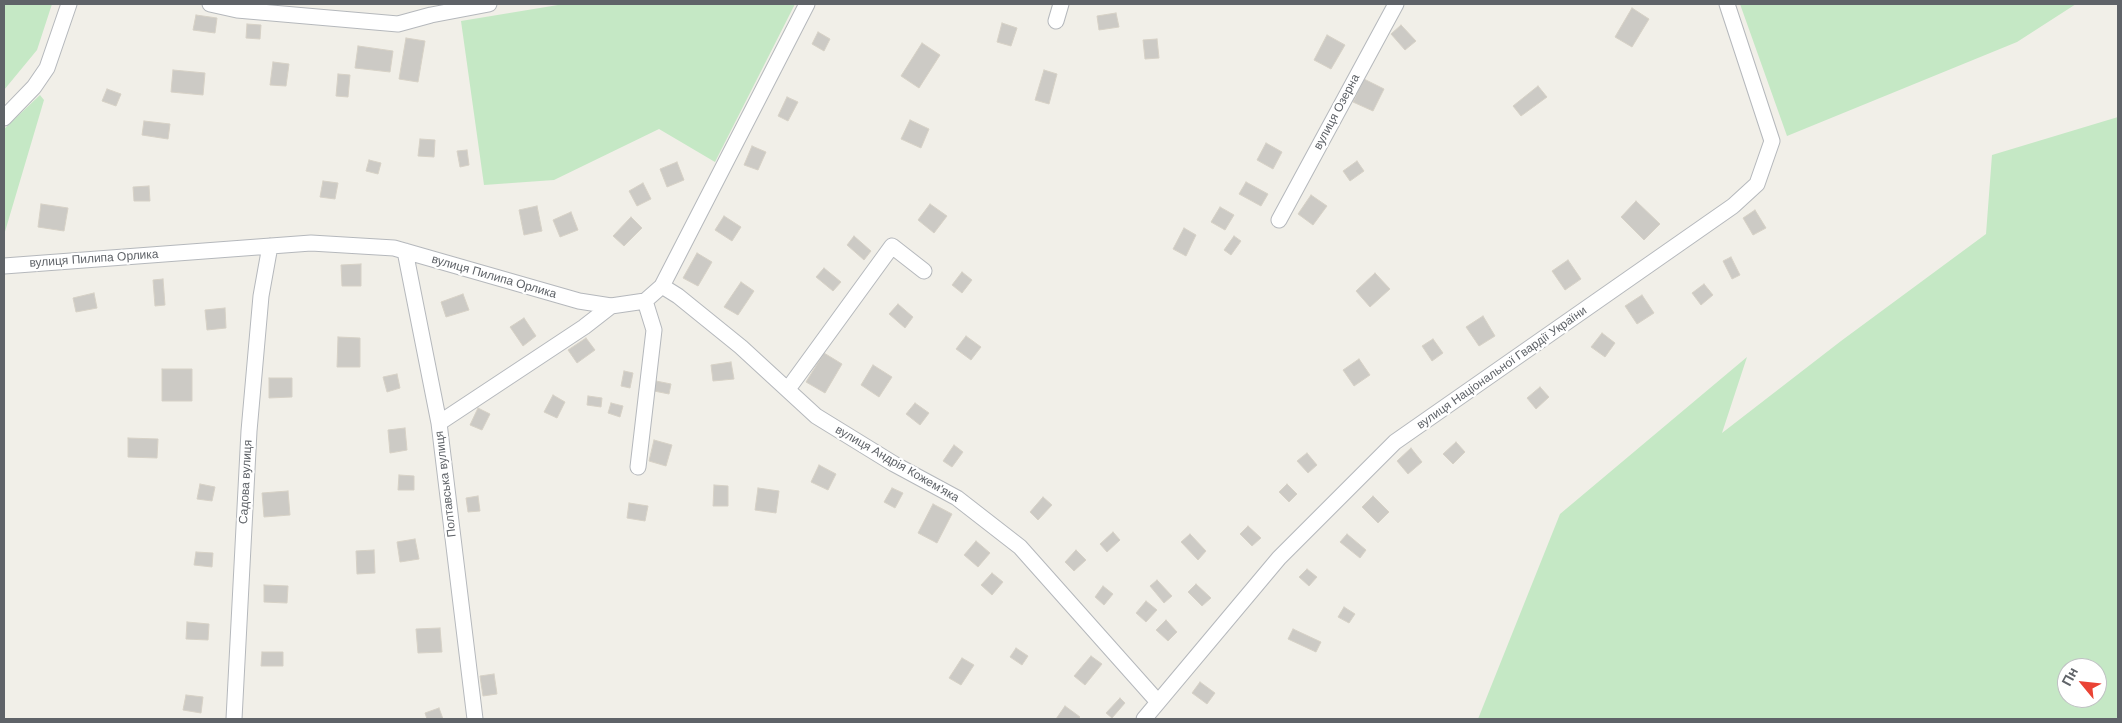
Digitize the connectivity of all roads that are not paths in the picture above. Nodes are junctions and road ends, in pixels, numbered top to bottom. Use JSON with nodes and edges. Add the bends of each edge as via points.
{"nodes":[{"id":1,"x":69,"y":4,"type":"edge"},
{"id":2,"x":210,"y":4,"type":"edge"},
{"id":3,"x":489,"y":4,"type":"edge"},
{"id":4,"x":807,"y":4,"type":"edge"},
{"id":5,"x":1061,"y":4,"type":"edge"},
{"id":6,"x":1396,"y":4,"type":"edge"},
{"id":7,"x":1728,"y":4,"type":"edge"},
{"id":8,"x":1056,"y":21,"type":"dead end"},
{"id":9,"x":4,"y":118,"type":"edge"},
{"id":10,"x":1279,"y":220,"type":"dead end"},
{"id":11,"x":270,"y":246,"type":"junction"},
{"id":12,"x":405,"y":251,"type":"junction"},
{"id":13,"x":4,"y":266,"type":"edge"},
{"id":14,"x":924,"y":271,"type":"dead end"},
{"id":15,"x":662,"y":286,"type":"junction"},
{"id":16,"x":645,"y":301,"type":"junction"},
{"id":17,"x":611,"y":306,"type":"junction"},
{"id":18,"x":788,"y":389,"type":"junction"},
{"id":19,"x":439,"y":423,"type":"junction"},
{"id":20,"x":638,"y":467,"type":"dead end"},
{"id":21,"x":1158,"y":702,"type":"junction"},
{"id":22,"x":234,"y":719,"type":"edge"},
{"id":23,"x":475,"y":719,"type":"edge"},
{"id":24,"x":1144,"y":719,"type":"edge"}],
"edges":[{"from":1,"to":9,"type":"street","via":[[47,68],[34,87]]},
{"from":2,"to":3,"type":"street","via":[[237,10],[398,24]]},
{"from":4,"to":15,"type":"street"},
{"from":5,"to":8,"type":"street"},
{"from":6,"to":10,"type":"street","name":"вулиця Озерна"},
{"from":7,"to":21,"type":"street","name":"вулиця Національної Гвардії України","via":[[1772,141],[1757,184],[1733,206],[1395,442],[1279,558]]},
{"from":11,"to":12,"type":"street","name":"вулиця Пилипа Орлика","via":[[311,243]]},
{"from":11,"to":13,"type":"street","name":"вулиця Пилипа Орлика"},
{"from":11,"to":22,"type":"street","name":"Садова вулиця","via":[[261,296],[249,431]]},
{"from":12,"to":17,"type":"street","name":"вулиця Пилипа Орлика","via":[[579,301]]},
{"from":12,"to":19,"type":"street","name":"Полтавська вулиця"},
{"from":14,"to":18,"type":"street","via":[[892,246]]},
{"from":15,"to":16,"type":"street"},
{"from":15,"to":18,"type":"street","name":"вулиця Андрія Кожем'яка","via":[[741,347]]},
{"from":16,"to":17,"type":"street","name":"вулиця Пилипа Орлика"},
{"from":16,"to":20,"type":"street","via":[[654,330]]},
{"from":17,"to":19,"type":"street"},
{"from":18,"to":21,"type":"street","name":"вулиця Андрія Кожем'яка","via":[[816,416],[957,498],[1020,547]]},
{"from":19,"to":23,"type":"street","name":"Полтавська вулиця"},
{"from":21,"to":24,"type":"street","name":"вулиця Національної Гвардії України"}]}
